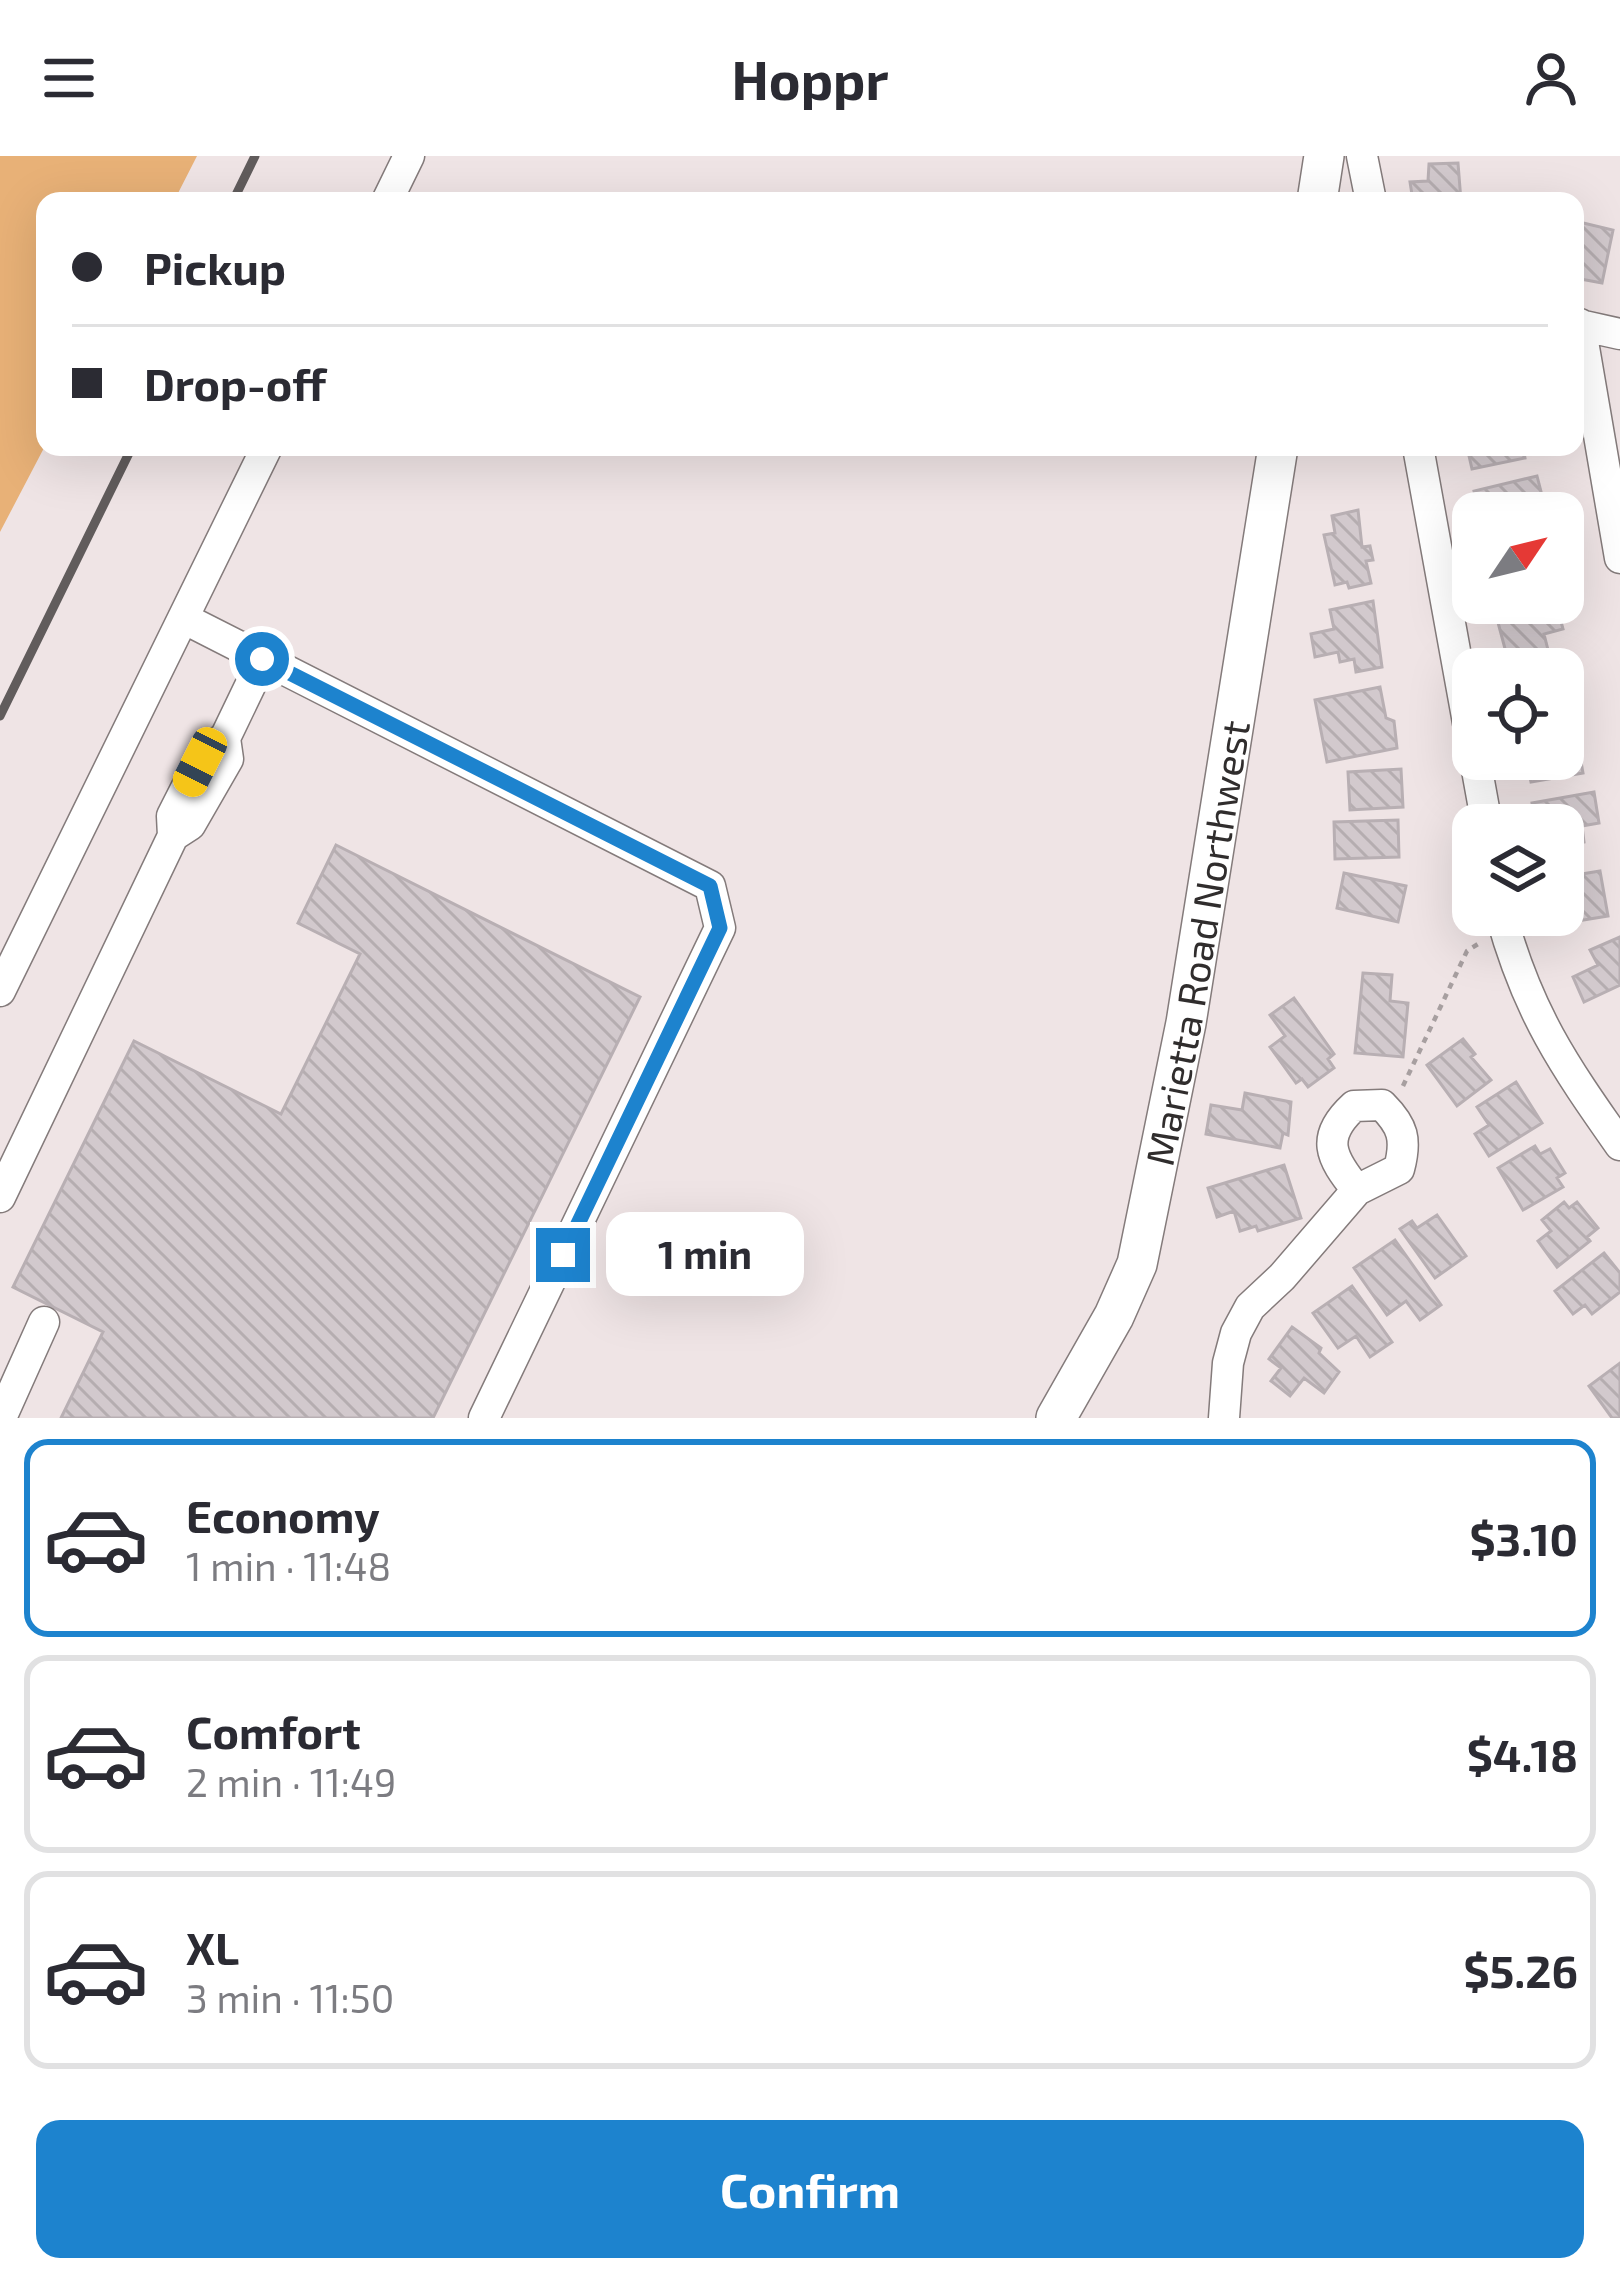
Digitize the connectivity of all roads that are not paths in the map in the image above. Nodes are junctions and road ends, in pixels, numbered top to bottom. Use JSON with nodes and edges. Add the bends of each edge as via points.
{"nodes":[{"id":1,"x":409,"y":156,"type":"edge"},
{"id":2,"x":1324,"y":156,"type":"edge"},
{"id":3,"x":1362,"y":156,"type":"edge"},
{"id":4,"x":391,"y":192,"type":"edge"},
{"id":5,"x":1319,"y":192,"type":"edge"},
{"id":6,"x":1369,"y":192,"type":"edge"},
{"id":7,"x":1584,"y":326,"type":"edge"},
{"id":8,"x":1620,"y":334,"type":"edge"},
{"id":9,"x":1584,"y":362,"type":"edge"},
{"id":10,"x":263,"y":456,"type":"edge"},
{"id":11,"x":1277,"y":456,"type":"edge"},
{"id":12,"x":1420,"y":456,"type":"edge"},
{"id":13,"x":1620,"y":558,"type":"edge"},
{"id":14,"x":183,"y":618,"type":"junction"},
{"id":15,"x":1454,"y":648,"type":"edge"},
{"id":16,"x":262,"y":659,"type":"junction"},
{"id":17,"x":1507,"y":936,"type":"edge"},
{"id":18,"x":0,"y":991,"type":"edge"},
{"id":19,"x":1620,"y":1145,"type":"edge"},
{"id":20,"x":1357,"y":1190,"type":"junction"},
{"id":21,"x":0,"y":1197,"type":"edge"},
{"id":22,"x":44,"y":1322,"type":"dead end"},
{"id":23,"x":1,"y":1418,"type":"edge"},
{"id":24,"x":484,"y":1418,"type":"edge"},
{"id":25,"x":1056,"y":1418,"type":"edge"},
{"id":26,"x":1224,"y":1418,"type":"edge"}],
"edges":[{"from":1,"to":4,"type":"street"},
{"from":2,"to":5,"type":"main road"},
{"from":3,"to":6,"type":"street"},
{"from":7,"to":8,"type":"street"},
{"from":9,"to":13,"type":"street"},
{"from":10,"to":14,"type":"street"},
{"from":11,"to":25,"type":"main road","name":"Marietta Road Northwest","via":[[1186,1023],[1137,1264]]},
{"from":12,"to":15,"type":"street"},
{"from":14,"to":16,"type":"street"},
{"from":14,"to":18,"type":"street"},
{"from":16,"to":21,"type":"street","via":[[225,738],[228,759],[190,825],[173,836]]},
{"from":16,"to":24,"type":"street","via":[[710,886],[720,928]]},
{"from":17,"to":19,"type":"street","via":[[1537,1019]]},
{"from":20,"to":20,"type":"street","via":[[1399,1168],[1405,1148],[1402,1125],[1382,1105],[1354,1106],[1334,1124],[1331,1146]]},
{"from":20,"to":26,"type":"street","via":[[1250,1307],[1228,1363]]},
{"from":22,"to":23,"type":"street"}]}
